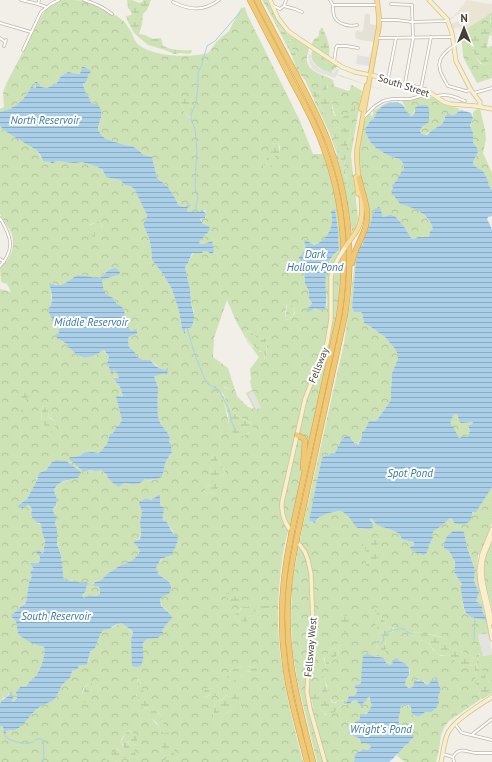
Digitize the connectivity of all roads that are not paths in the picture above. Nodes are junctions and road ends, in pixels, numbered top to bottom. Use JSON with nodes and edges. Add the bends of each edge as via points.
{"nodes":[{"id":1,"x":21,"y":0,"type":"edge"},
{"id":2,"x":39,"y":0,"type":"edge"},
{"id":3,"x":59,"y":0,"type":"edge"},
{"id":4,"x":84,"y":0,"type":"edge"},
{"id":5,"x":219,"y":0,"type":"edge"},
{"id":6,"x":250,"y":0,"type":"edge"},
{"id":7,"x":257,"y":0,"type":"edge"},
{"id":8,"x":270,"y":0,"type":"edge"},
{"id":9,"x":286,"y":0,"type":"edge"},
{"id":10,"x":330,"y":0,"type":"edge"},
{"id":11,"x":429,"y":0,"type":"edge"},
{"id":12,"x":173,"y":2,"type":"dead end"},
{"id":13,"x":377,"y":2,"type":"edge"},
{"id":14,"x":38,"y":4,"type":"junction"},
{"id":15,"x":391,"y":4,"type":"dead end"},
{"id":16,"x":333,"y":5,"type":"junction"},
{"id":17,"x":272,"y":6,"type":"junction"},
{"id":18,"x":284,"y":6,"type":"junction"},
{"id":19,"x":46,"y":7,"type":"junction"},
{"id":20,"x":302,"y":12,"type":"dead end"},
{"id":21,"x":112,"y":14,"type":"dead end"},
{"id":22,"x":380,"y":20,"type":"junction"},
{"id":23,"x":448,"y":20,"type":"junction"},
{"id":24,"x":413,"y":22,"type":"junction"},
{"id":25,"x":0,"y":23,"type":"edge"},
{"id":26,"x":357,"y":25,"type":"dead end"},
{"id":27,"x":32,"y":32,"type":"junction"},
{"id":28,"x":453,"y":37,"type":"junction"},
{"id":29,"x":0,"y":38,"type":"edge"},
{"id":30,"x":377,"y":38,"type":"junction"},
{"id":31,"x":396,"y":38,"type":"junction"},
{"id":32,"x":413,"y":38,"type":"junction"},
{"id":33,"x":431,"y":38,"type":"junction"},
{"id":34,"x":4,"y":46,"type":"dead end"},
{"id":35,"x":454,"y":46,"type":"junction"},
{"id":36,"x":358,"y":48,"type":"dead end"},
{"id":37,"x":23,"y":50,"type":"dead end"},
{"id":38,"x":334,"y":62,"type":"junction"},
{"id":39,"x":370,"y":75,"type":"junction"},
{"id":40,"x":388,"y":80,"type":"junction"},
{"id":41,"x":405,"y":84,"type":"junction"},
{"id":42,"x":492,"y":88,"type":"edge"},
{"id":43,"x":421,"y":89,"type":"junction"},
{"id":44,"x":472,"y":92,"type":"junction"},
{"id":45,"x":430,"y":93,"type":"junction"},
{"id":46,"x":436,"y":97,"type":"junction"},
{"id":47,"x":465,"y":101,"type":"dead end"},
{"id":48,"x":480,"y":106,"type":"junction"},
{"id":49,"x":492,"y":109,"type":"edge"},
{"id":50,"x":362,"y":122,"type":"junction"},
{"id":51,"x":359,"y":178,"type":"junction"},
{"id":52,"x":0,"y":218,"type":"edge"},
{"id":53,"x":360,"y":223,"type":"junction"},
{"id":54,"x":346,"y":246,"type":"joint"},
{"id":55,"x":0,"y":259,"type":"edge"},
{"id":56,"x":4,"y":262,"type":"junction"},
{"id":57,"x":0,"y":266,"type":"edge"},
{"id":58,"x":350,"y":276,"type":"junction"},
{"id":59,"x":297,"y":435,"type":"junction"},
{"id":60,"x":302,"y":486,"type":"junction"},
{"id":61,"x":282,"y":513,"type":"joint"},
{"id":62,"x":492,"y":529,"type":"edge"},
{"id":63,"x":492,"y":536,"type":"edge"},
{"id":64,"x":491,"y":622,"type":"edge"},
{"id":65,"x":492,"y":639,"type":"edge"},
{"id":66,"x":491,"y":697,"type":"edge"},
{"id":67,"x":492,"y":719,"type":"edge"},
{"id":68,"x":455,"y":723,"type":"junction"},
{"id":69,"x":476,"y":731,"type":"junction"},
{"id":70,"x":472,"y":735,"type":"junction"},
{"id":71,"x":478,"y":737,"type":"junction"},
{"id":72,"x":492,"y":740,"type":"edge"},
{"id":73,"x":492,"y":752,"type":"edge"},
{"id":74,"x":443,"y":754,"type":"junction"},
{"id":75,"x":453,"y":757,"type":"junction"},
{"id":76,"x":307,"y":762,"type":"edge"},
{"id":77,"x":313,"y":762,"type":"edge"},
{"id":78,"x":325,"y":762,"type":"edge"},
{"id":79,"x":441,"y":762,"type":"edge"},
{"id":80,"x":454,"y":762,"type":"edge"}],
"edges":[{"from":1,"to":14,"type":"street"},
{"from":2,"to":14,"type":"street"},
{"from":3,"to":19,"type":"street"},
{"from":4,"to":21,"type":"street"},
{"from":5,"to":12,"type":"street","via":[[209,6],[192,9]]},
{"from":6,"to":60,"type":"highway","via":[[318,132],[328,158],[341,220],[344,259],[340,311]]},
{"from":7,"to":58,"type":"highway","via":[[316,114],[332,151],[346,212]]},
{"from":8,"to":17,"type":"main road","name":"South Street"},
{"from":9,"to":18,"type":"street"},
{"from":10,"to":16,"type":"street"},
{"from":11,"to":23,"type":"main road"},
{"from":13,"to":16,"type":"street"},
{"from":13,"to":22,"type":"main road"},
{"from":14,"to":19,"type":"street"},
{"from":15,"to":24,"type":"street","via":[[412,4]]},
{"from":16,"to":26,"type":"street","via":[[334,16],[339,22]]},
{"from":17,"to":18,"type":"street","via":[[280,9]]},
{"from":17,"to":38,"type":"main road","name":"South Street","via":[[288,31]]},
{"from":18,"to":20,"type":"street"},
{"from":19,"to":27,"type":"street"},
{"from":22,"to":24,"type":"street"},
{"from":22,"to":30,"type":"main road"},
{"from":23,"to":24,"type":"street"},
{"from":23,"to":28,"type":"main road"},
{"from":24,"to":32,"type":"street"},
{"from":25,"to":27,"type":"street"},
{"from":27,"to":37,"type":"street"},
{"from":28,"to":33,"type":"street"},
{"from":28,"to":35,"type":"main road"},
{"from":29,"to":34,"type":"street","via":[[6,41]]},
{"from":30,"to":31,"type":"street"},
{"from":30,"to":39,"type":"main road"},
{"from":31,"to":32,"type":"street"},
{"from":31,"to":40,"type":"street"},
{"from":32,"to":33,"type":"street"},
{"from":32,"to":41,"type":"street"},
{"from":33,"to":43,"type":"street"},
{"from":35,"to":44,"type":"main road","via":[[456,62]]},
{"from":35,"to":44,"type":"street","via":[[440,58],[439,69],[448,86]]},
{"from":36,"to":38,"type":"street","via":[[337,46]]},
{"from":38,"to":39,"type":"main road","name":"South Street","via":[[349,70]]},
{"from":39,"to":40,"type":"main road","name":"South Street"},
{"from":39,"to":50,"type":"main road","name":"Fellsway"},
{"from":39,"to":53,"type":"main road","name":"Fellsway","via":[[354,150]]},
{"from":40,"to":41,"type":"main road","name":"South Street"},
{"from":41,"to":43,"type":"main road","name":"South Street"},
{"from":42,"to":44,"type":"street"},
{"from":43,"to":45,"type":"main road","name":"South Street"},
{"from":44,"to":48,"type":"main road"},
{"from":45,"to":46,"type":"main road","name":"South Street"},
{"from":45,"to":50,"type":"street","via":[[410,99],[383,101],[366,114]]},
{"from":46,"to":47,"type":"street","name":"South Street","via":[[444,95]]},
{"from":46,"to":48,"type":"main road","name":"South Street","via":[[451,104]]},
{"from":48,"to":49,"type":"main road","name":"South Street"},
{"from":50,"to":51,"type":"main road","name":"Fellsway","via":[[357,152]]},
{"from":51,"to":53,"type":"main road","name":"Fellsway","via":[[363,209]]},
{"from":51,"to":58,"type":"highway","via":[[367,219],[355,251]]},
{"from":52,"to":56,"type":"street","via":[[11,243]]},
{"from":53,"to":54,"type":"main road","name":"Fellsway","bridge":true},
{"from":54,"to":59,"type":"main road","name":"Fellsway","bridge":true,"via":[[333,268],[331,319],[327,343],[308,391]]},
{"from":55,"to":56,"type":"street"},
{"from":56,"to":57,"type":"street"},
{"from":58,"to":77,"type":"highway","bridge":true,"via":[[343,327],[290,573],[288,641],[295,686]]},
{"from":59,"to":60,"type":"highway","via":[[305,441]]},
{"from":59,"to":61,"type":"main road","name":"Fellsway"},
{"from":60,"to":76,"type":"highway","via":[[286,561],[281,613],[288,682]]},
{"from":61,"to":78,"type":"main road","name":"Fellsway West","via":[[286,525],[305,552],[310,567],[314,624],[307,692]]},
{"from":62,"to":64,"type":"main road","via":[[482,551],[479,568],[480,584]]},
{"from":63,"to":64,"type":"main road","via":[[484,555],[482,571]]},
{"from":64,"to":65,"type":"main road"},
{"from":66,"to":68,"type":"main road"},
{"from":67,"to":69,"type":"street"},
{"from":68,"to":70,"type":"street","via":[[461,732]]},
{"from":68,"to":74,"type":"main road","via":[[447,734]]},
{"from":69,"to":70,"type":"street"},
{"from":69,"to":71,"type":"street"},
{"from":70,"to":71,"type":"street"},
{"from":71,"to":72,"type":"street"},
{"from":73,"to":75,"type":"street","via":[[462,750],[456,752]]},
{"from":74,"to":75,"type":"street"},
{"from":74,"to":79,"type":"main road"},
{"from":75,"to":80,"type":"street"}]}
